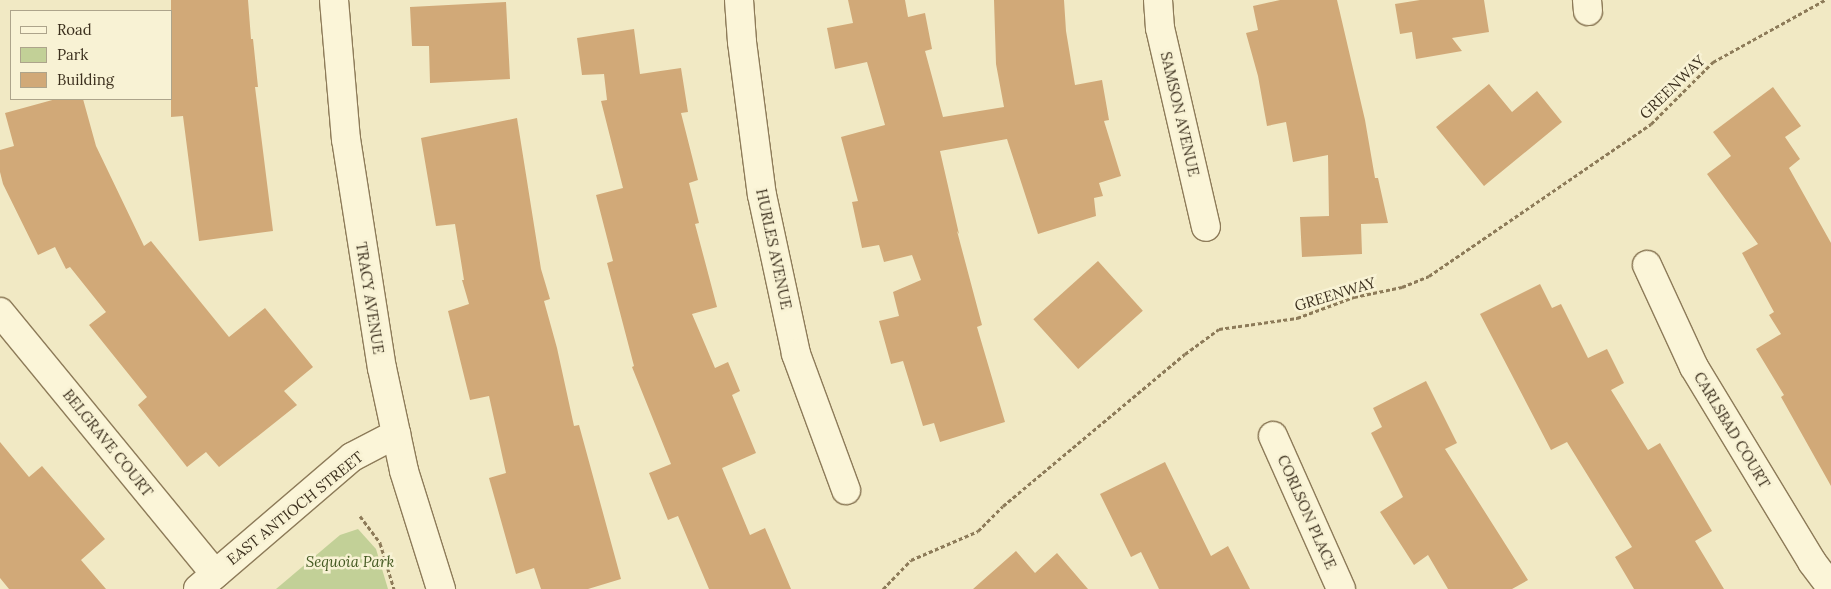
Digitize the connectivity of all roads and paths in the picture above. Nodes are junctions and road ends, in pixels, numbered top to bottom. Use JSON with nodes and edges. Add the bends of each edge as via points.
{"nodes":[{"id":1,"x":334,"y":0,"type":"edge"},
{"id":2,"x":739,"y":0,"type":"edge"},
{"id":3,"x":1158,"y":0,"type":"edge"},
{"id":4,"x":1825,"y":0,"type":"edge"},
{"id":5,"x":1206,"y":227,"type":"dead end"},
{"id":6,"x":1647,"y":265,"type":"dead end"},
{"id":7,"x":0,"y":312,"type":"edge"},
{"id":8,"x":396,"y":434,"type":"junction"},
{"id":9,"x":1273,"y":436,"type":"dead end"},
{"id":10,"x":846,"y":490,"type":"dead end"},
{"id":11,"x":360,"y":516,"type":"dead end"},
{"id":12,"x":206,"y":582,"type":"edge"},
{"id":13,"x":1831,"y":587,"type":"edge"},
{"id":14,"x":394,"y":589,"type":"edge"},
{"id":15,"x":441,"y":589,"type":"edge"},
{"id":16,"x":883,"y":589,"type":"edge"},
{"id":17,"x":1341,"y":589,"type":"edge"}],
"edges":[{"from":1,"to":8,"type":"street","name":"TRACY AVENUE","via":[[346,139],[382,368]]},
{"from":2,"to":10,"type":"street","name":"HURLES AVENUE","via":[[762,195],[796,354]]},
{"from":3,"to":5,"type":"street","name":"SAMSON AVENUE","via":[[1160,28]]},
{"from":4,"to":16,"type":"path","name":"GREENWAY","via":[[1713,62],[1651,124],[1429,276],[1402,287],[1354,297],[1297,318],[1219,329],[1003,506],[978,531],[911,560]]},
{"from":6,"to":13,"type":"street","name":"CARLSBAD COURT","via":[[1694,367],[1812,562]]},
{"from":7,"to":12,"type":"street","name":"BELGRAVE COURT"},
{"from":8,"to":12,"type":"street","name":"EAST ANTIOCH STREET","via":[[352,457]]},
{"from":8,"to":15,"type":"street","name":"TRACY AVENUE","via":[[404,471]]},
{"from":9,"to":17,"type":"street","name":"CORLSON PLACE"},
{"from":11,"to":14,"type":"path","via":[[380,544]]}]}
